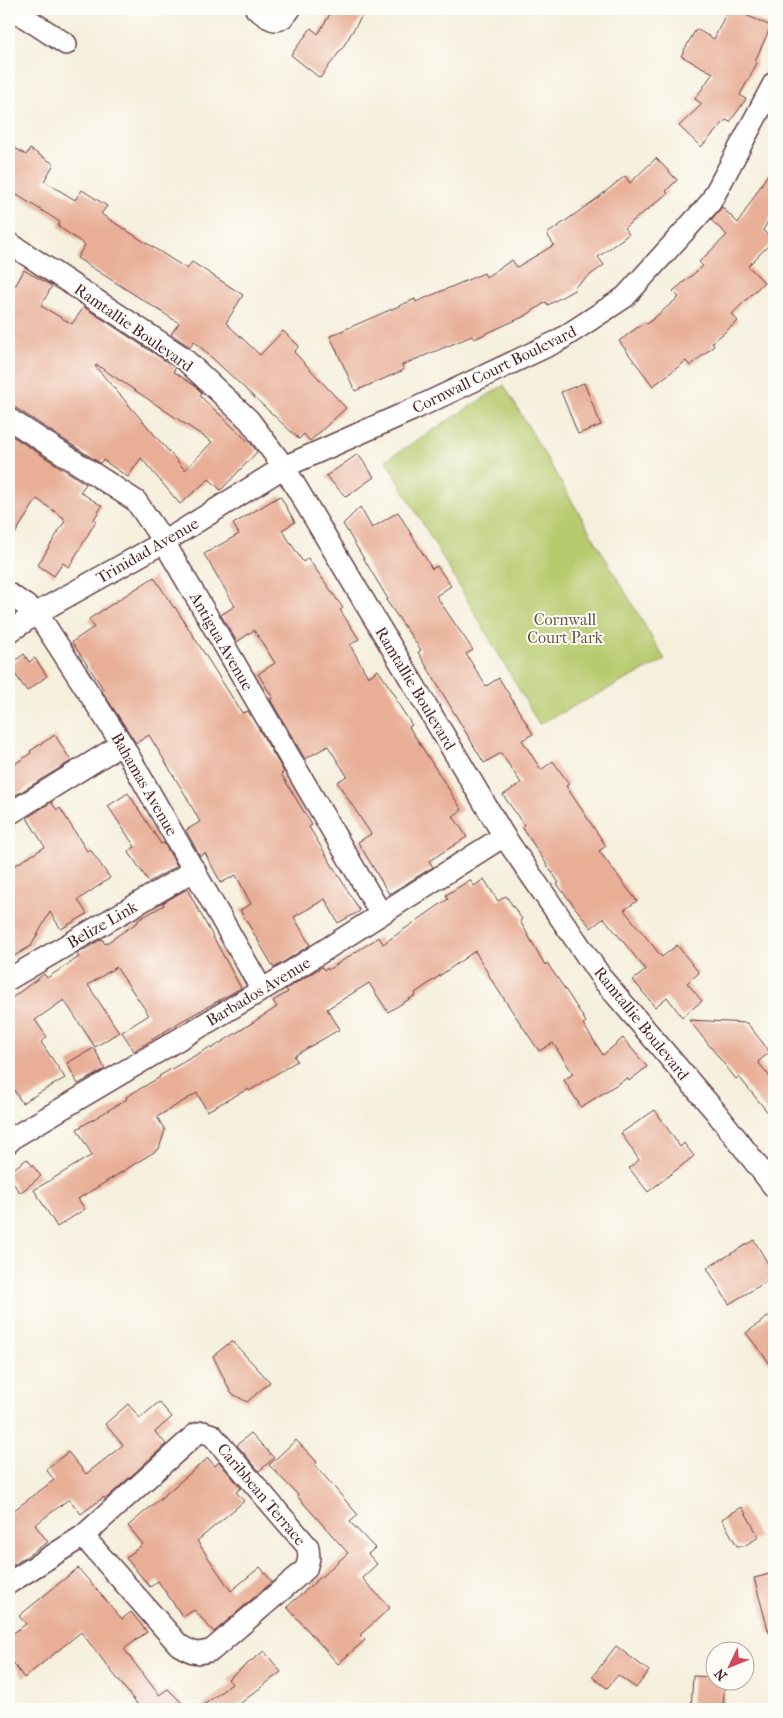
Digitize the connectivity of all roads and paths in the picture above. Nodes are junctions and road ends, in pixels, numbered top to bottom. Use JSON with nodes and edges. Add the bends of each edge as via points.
{"nodes":[{"id":1,"x":12,"y":9,"type":"edge"},
{"id":2,"x":256,"y":9,"type":"edge"},
{"id":3,"x":290,"y":9,"type":"edge"},
{"id":4,"x":66,"y":44,"type":"dead end"},
{"id":5,"x":774,"y":83,"type":"edge"},
{"id":6,"x":9,"y":243,"type":"edge"},
{"id":7,"x":9,"y":419,"type":"edge"},
{"id":8,"x":284,"y":467,"type":"junction"},
{"id":9,"x":164,"y":542,"type":"junction"},
{"id":10,"x":9,"y":594,"type":"edge"},
{"id":11,"x":37,"y":613,"type":"junction"},
{"id":12,"x":9,"y":632,"type":"edge"},
{"id":13,"x":122,"y":744,"type":"junction"},
{"id":14,"x":9,"y":814,"type":"edge"},
{"id":15,"x":504,"y":836,"type":"junction"},
{"id":16,"x":195,"y":870,"type":"junction"},
{"id":17,"x":381,"y":914,"type":"junction"},
{"id":18,"x":9,"y":979,"type":"edge"},
{"id":19,"x":262,"y":990,"type":"junction"},
{"id":20,"x":11,"y":1136,"type":"edge"},
{"id":21,"x":774,"y":1187,"type":"edge"},
{"id":22,"x":83,"y":1536,"type":"junction"},
{"id":23,"x":9,"y":1584,"type":"edge"}],
"edges":[{"from":1,"to":4,"type":"street"},
{"from":2,"to":3,"type":"street","via":[[274,21],[284,18]]},
{"from":5,"to":8,"type":"street","name":"Cornwall Court Boulevard","via":[[710,203],[625,297],[558,341]]},
{"from":6,"to":8,"type":"street","name":"Ramtallie Boulevard","via":[[181,356],[250,420]]},
{"from":7,"to":9,"type":"street","name":"Antigua Avenue","via":[[136,501]]},
{"from":8,"to":9,"type":"street","name":"Trinidad Avenue"},
{"from":8,"to":15,"type":"street","name":"Ramtallie Boulevard"},
{"from":9,"to":11,"type":"street","name":"Trinidad Avenue"},
{"from":9,"to":17,"type":"street","name":"Antigua Avenue"},
{"from":10,"to":11,"type":"street","name":"Bahamas Avenue"},
{"from":11,"to":12,"type":"street","name":"Trinidad Avenue"},
{"from":11,"to":13,"type":"street","name":"Bahamas Avenue"},
{"from":13,"to":14,"type":"street"},
{"from":13,"to":16,"type":"street","name":"Bahamas Avenue"},
{"from":15,"to":17,"type":"street","name":"Barbados Avenue"},
{"from":15,"to":21,"type":"street","name":"Ramtallie Boulevard","via":[[604,980]]},
{"from":16,"to":18,"type":"street","name":"Belize Link"},
{"from":16,"to":19,"type":"street","name":"Bahamas Avenue"},
{"from":17,"to":19,"type":"street","name":"Barbados Avenue"},
{"from":19,"to":20,"type":"street","name":"Barbados Avenue"},
{"from":22,"to":22,"type":"street","name":"Caribbean Terrace","via":[[196,1434],[203,1432],[212,1434],[308,1547],[309,1558],[306,1569],[212,1650],[200,1654],[179,1645]]},
{"from":22,"to":23,"type":"street","name":"Caribbean Terrace"}]}
